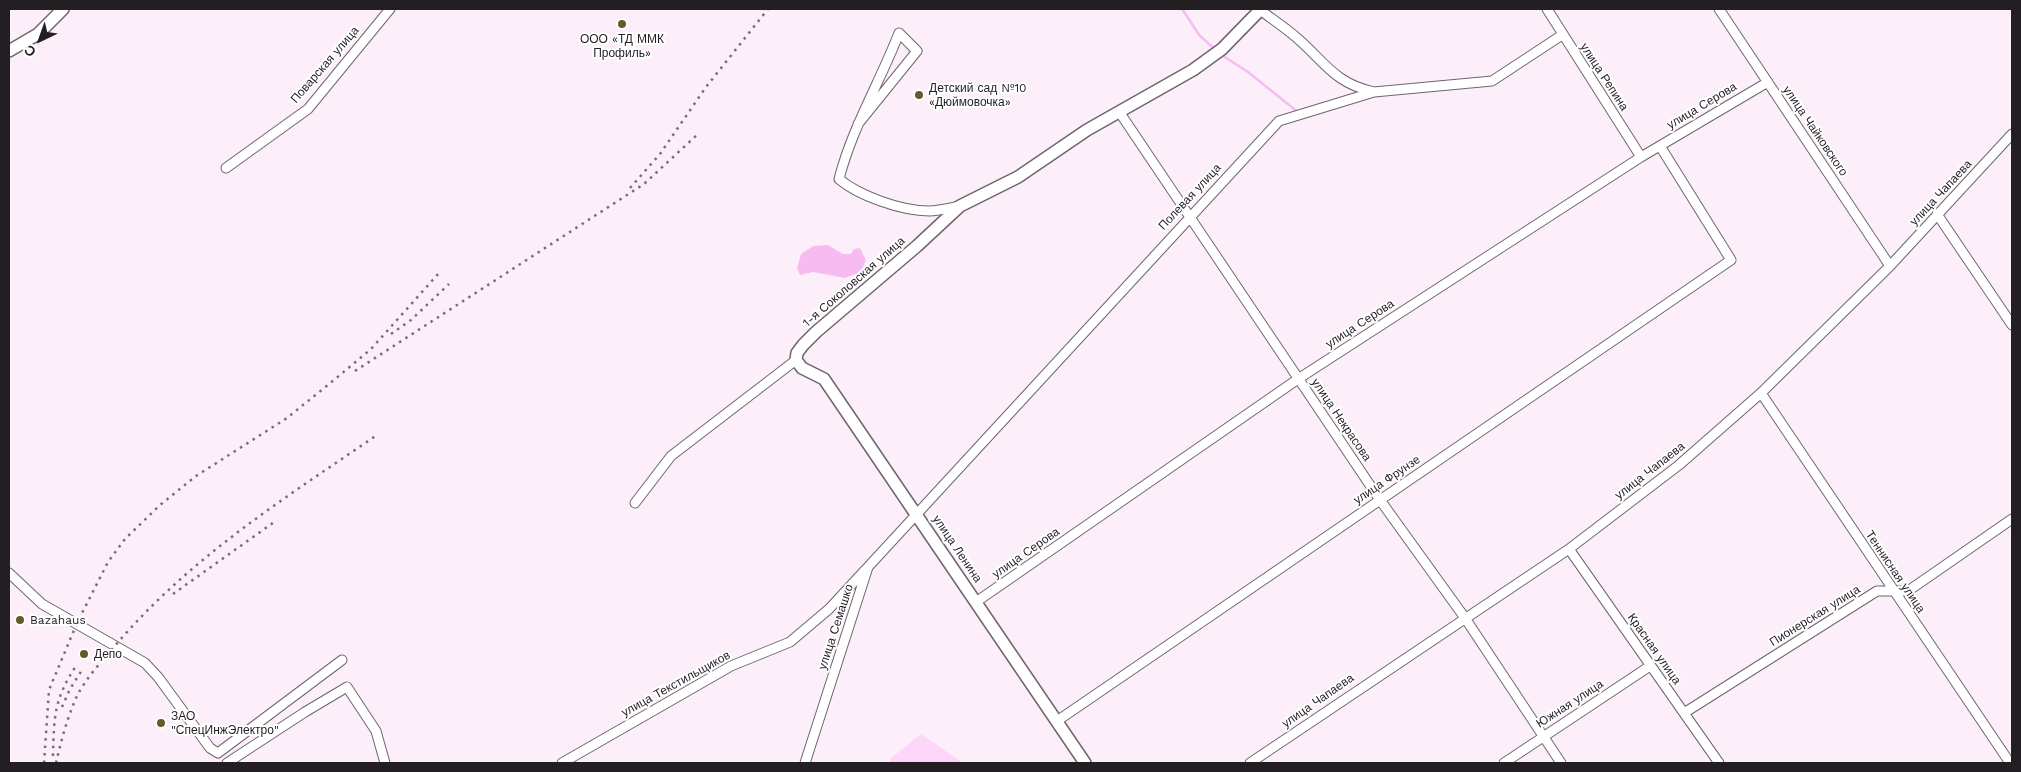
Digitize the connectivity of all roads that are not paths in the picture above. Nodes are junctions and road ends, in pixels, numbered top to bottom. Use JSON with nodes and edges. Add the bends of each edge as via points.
{"nodes":[{"id":1,"x":63,"y":9,"type":"edge"},
{"id":2,"x":390,"y":9,"type":"edge"},
{"id":3,"x":1261,"y":9,"type":"edge"},
{"id":4,"x":1547,"y":9,"type":"edge"},
{"id":5,"x":1720,"y":9,"type":"edge"},
{"id":6,"x":1565,"y":40,"type":"junction"},
{"id":7,"x":9,"y":51,"type":"edge"},
{"id":8,"x":1768,"y":82,"type":"junction"},
{"id":9,"x":1374,"y":92,"type":"junction"},
{"id":10,"x":1120,"y":113,"type":"junction"},
{"id":11,"x":858,"y":124,"type":"junction"},
{"id":12,"x":2012,"y":134,"type":"edge"},
{"id":13,"x":1660,"y":146,"type":"junction"},
{"id":14,"x":1641,"y":158,"type":"junction"},
{"id":15,"x":226,"y":168,"type":"dead end"},
{"id":16,"x":960,"y":206,"type":"junction"},
{"id":17,"x":1938,"y":214,"type":"junction"},
{"id":18,"x":1188,"y":217,"type":"junction"},
{"id":19,"x":1890,"y":266,"type":"junction"},
{"id":20,"x":2012,"y":325,"type":"edge"},
{"id":21,"x":796,"y":360,"type":"junction"},
{"id":22,"x":1298,"y":379,"type":"junction"},
{"id":23,"x":1761,"y":393,"type":"junction"},
{"id":24,"x":1380,"y":500,"type":"junction"},
{"id":25,"x":634,"y":504,"type":"dead end"},
{"id":26,"x":917,"y":515,"type":"junction"},
{"id":27,"x":2012,"y":519,"type":"edge"},
{"id":28,"x":1569,"y":549,"type":"junction"},
{"id":29,"x":868,"y":567,"type":"junction"},
{"id":30,"x":9,"y":574,"type":"edge"},
{"id":31,"x":1893,"y":591,"type":"junction"},
{"id":32,"x":976,"y":602,"type":"junction"},
{"id":33,"x":1465,"y":618,"type":"junction"},
{"id":34,"x":342,"y":660,"type":"dead end"},
{"id":35,"x":1650,"y":666,"type":"junction"},
{"id":36,"x":1684,"y":713,"type":"junction"},
{"id":37,"x":1057,"y":721,"type":"junction"},
{"id":38,"x":1543,"y":737,"type":"junction"},
{"id":39,"x":227,"y":763,"type":"edge"},
{"id":40,"x":385,"y":763,"type":"edge"},
{"id":41,"x":562,"y":763,"type":"edge"},
{"id":42,"x":805,"y":763,"type":"edge"},
{"id":43,"x":1085,"y":763,"type":"edge"},
{"id":44,"x":1250,"y":763,"type":"edge"},
{"id":45,"x":1504,"y":763,"type":"edge"},
{"id":46,"x":1561,"y":763,"type":"edge"},
{"id":47,"x":1719,"y":763,"type":"edge"},
{"id":48,"x":2010,"y":763,"type":"edge"}],
"edges":[{"from":1,"to":7,"type":"street","via":[[38,34]]},
{"from":2,"to":15,"type":"street","name":"Поварская улица","via":[[308,109]]},
{"from":3,"to":9,"type":"street","via":[[1297,37],[1327,68],[1353,87]]},
{"from":3,"to":10,"type":"street","name":"1-я Соколовская улица","via":[[1219,51]]},
{"from":4,"to":6,"type":"street","name":"улица Репина"},
{"from":5,"to":8,"type":"street","name":"улица Чайковского"},
{"from":6,"to":9,"type":"street","name":"Полевая улица","via":[[1492,81]]},
{"from":6,"to":14,"type":"street","name":"улица Репина"},
{"from":8,"to":13,"type":"street","name":"улица Серова"},
{"from":8,"to":19,"type":"street","name":"улица Чайковского"},
{"from":9,"to":18,"type":"street","name":"Полевая улица","via":[[1278,120]]},
{"from":10,"to":16,"type":"street","name":"1-я Соколовская улица","via":[[1087,130],[1018,177]]},
{"from":10,"to":18,"type":"street","name":"улица Некрасова"},
{"from":11,"to":11,"type":"street","via":[[886,67],[899,33],[916,51]]},
{"from":11,"to":16,"type":"street","via":[[839,179],[849,188],[909,210],[930,211]]},
{"from":12,"to":17,"type":"street","name":"улица Чапаева"},
{"from":13,"to":14,"type":"street","name":"улица Серова"},
{"from":13,"to":24,"type":"street","name":"улица Фрунзе","via":[[1731,260]]},
{"from":14,"to":22,"type":"street","name":"улица Серова"},
{"from":16,"to":21,"type":"street","name":"1-я Соколовская улица","via":[[816,332],[797,353]]},
{"from":17,"to":19,"type":"street","name":"улица Чапаева"},
{"from":17,"to":20,"type":"street"},
{"from":18,"to":22,"type":"street","name":"улица Некрасова"},
{"from":18,"to":26,"type":"street","name":"Полевая улица"},
{"from":19,"to":23,"type":"street","name":"улица Чапаева"},
{"from":21,"to":25,"type":"street","name":"1-я Соколовская улица","via":[[671,456]]},
{"from":21,"to":26,"type":"street","name":"улица Ленина","via":[[802,368],[824,379]]},
{"from":22,"to":24,"type":"street","name":"улица Некрасова"},
{"from":22,"to":32,"type":"street","name":"улица Серова"},
{"from":23,"to":28,"type":"street","name":"улица Чапаева","via":[[1679,465]]},
{"from":23,"to":31,"type":"street","name":"Теннисная улица"},
{"from":24,"to":33,"type":"street","name":"улица Некрасова"},
{"from":24,"to":37,"type":"street","name":"улица Фрунзе"},
{"from":26,"to":29,"type":"street","name":"улица Семашко"},
{"from":26,"to":32,"type":"street","name":"улица Ленина"},
{"from":27,"to":31,"type":"street","name":"Пионерская улица","via":[[1908,590]]},
{"from":28,"to":33,"type":"street","name":"улица Чапаева"},
{"from":28,"to":35,"type":"street","name":"Красная улица"},
{"from":29,"to":41,"type":"street","name":"улица Текстильщиков","via":[[829,609],[790,642],[732,666]]},
{"from":29,"to":42,"type":"street","name":"улица Семашко"},
{"from":30,"to":34,"type":"street","via":[[42,604],[145,664],[199,735],[218,753]]},
{"from":31,"to":36,"type":"street","name":"Пионерская улица","via":[[1877,591]]},
{"from":31,"to":48,"type":"street","name":"Теннисная улица"},
{"from":32,"to":37,"type":"street","name":"улица Ленина"},
{"from":33,"to":38,"type":"street","name":"улица Некрасова"},
{"from":33,"to":44,"type":"street","name":"улица Чапаева"},
{"from":35,"to":36,"type":"street","name":"Красная улица"},
{"from":35,"to":38,"type":"street","name":"Южная улица"},
{"from":36,"to":47,"type":"street","name":"Красная улица"},
{"from":37,"to":43,"type":"street","name":"улица Ленина"},
{"from":38,"to":45,"type":"street","name":"Южная улица"},
{"from":38,"to":46,"type":"street","name":"улица Некрасова"},
{"from":39,"to":40,"type":"street","via":[[347,687],[376,731]]}]}
